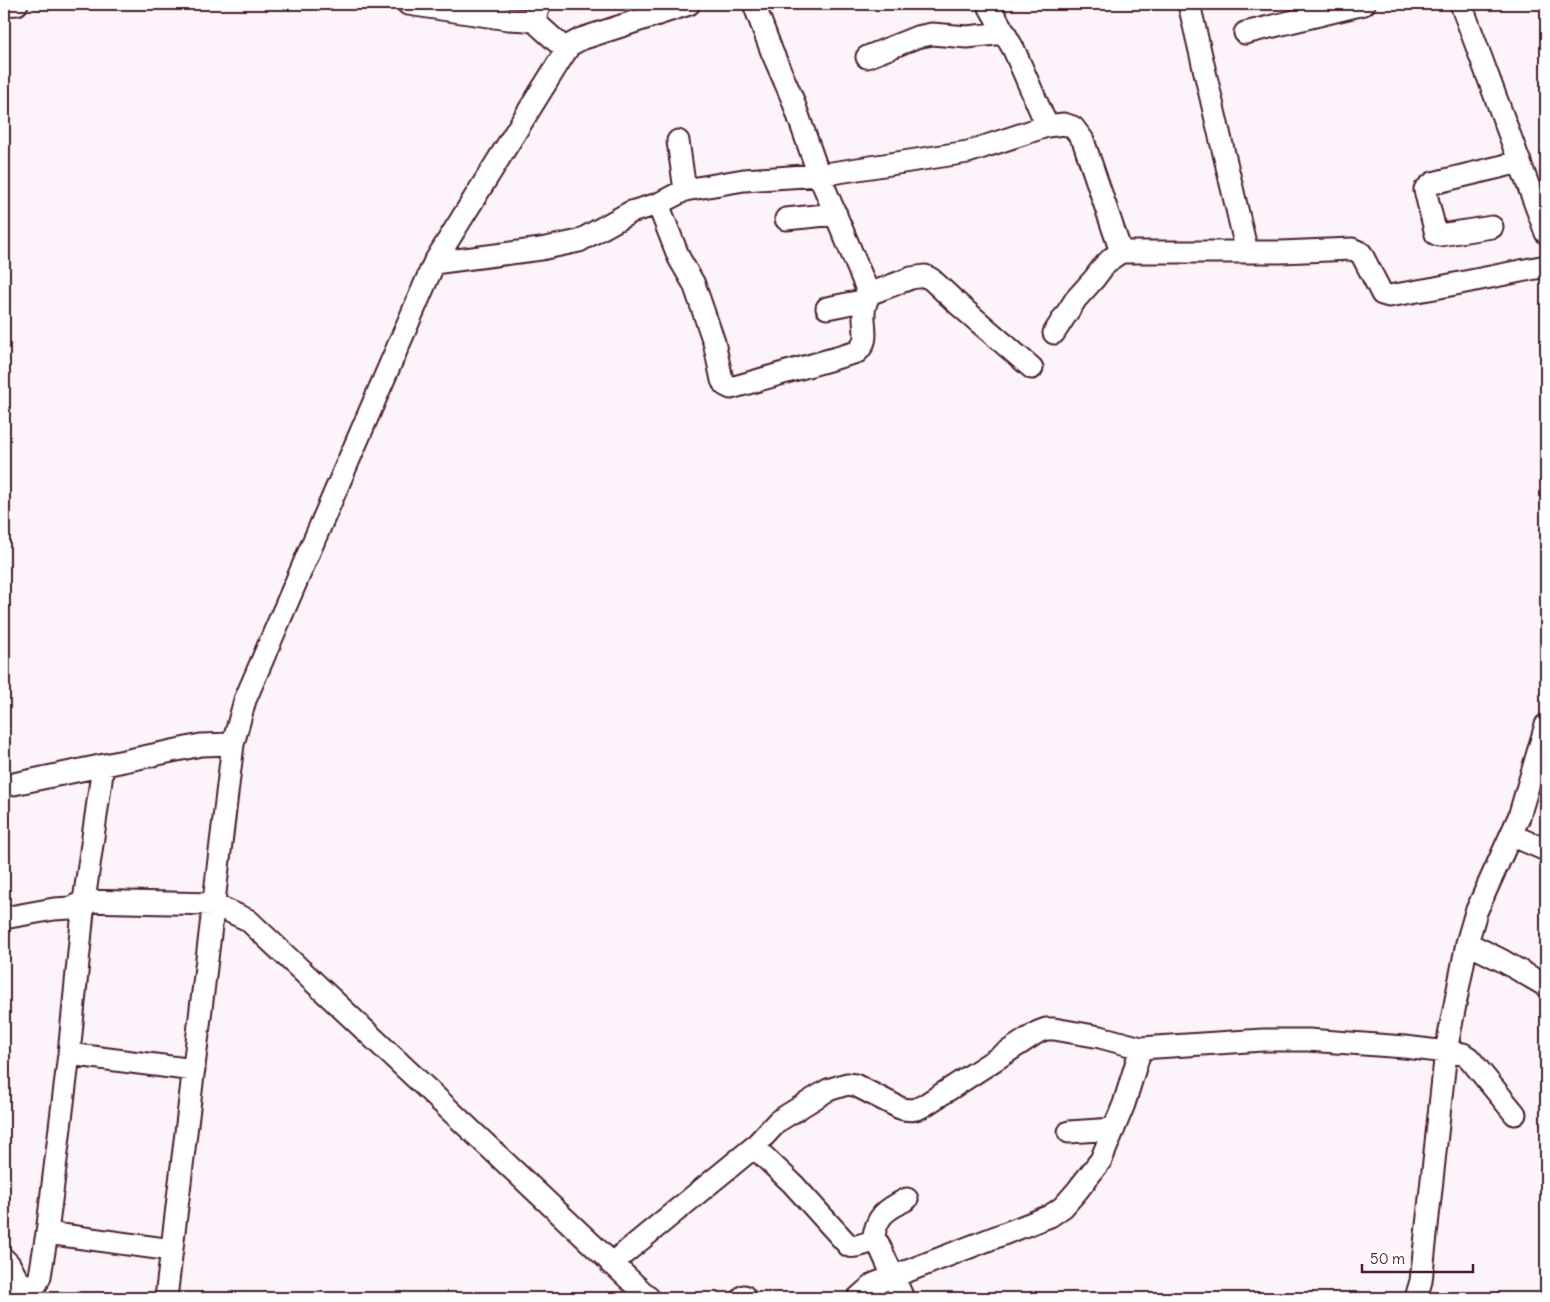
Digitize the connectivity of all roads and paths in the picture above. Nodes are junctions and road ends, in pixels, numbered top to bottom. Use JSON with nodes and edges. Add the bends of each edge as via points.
{"nodes":[{"id":1,"x":17,"y":4,"type":"edge"},
{"id":2,"x":408,"y":4,"type":"edge"},
{"id":3,"x":689,"y":4,"type":"edge"},
{"id":4,"x":754,"y":4,"type":"edge"},
{"id":5,"x":988,"y":4,"type":"edge"},
{"id":6,"x":1189,"y":4,"type":"edge"},
{"id":7,"x":1364,"y":4,"type":"edge"},
{"id":8,"x":1461,"y":4,"type":"edge"},
{"id":9,"x":4,"y":5,"type":"edge"},
{"id":10,"x":537,"y":13,"type":"edge"},
{"id":11,"x":1004,"y":33,"type":"junction"},
{"id":12,"x":1244,"y":33,"type":"dead end"},
{"id":13,"x":566,"y":50,"type":"junction"},
{"id":14,"x":867,"y":57,"type":"dead end"},
{"id":15,"x":1047,"y":126,"type":"junction"},
{"id":16,"x":678,"y":141,"type":"dead end"},
{"id":17,"x":1520,"y":162,"type":"junction"},
{"id":18,"x":819,"y":175,"type":"junction"},
{"id":19,"x":685,"y":190,"type":"junction"},
{"id":20,"x":658,"y":204,"type":"junction"},
{"id":21,"x":836,"y":214,"type":"junction"},
{"id":22,"x":786,"y":219,"type":"dead end"},
{"id":23,"x":1492,"y":227,"type":"dead end"},
{"id":24,"x":1546,"y":233,"type":"edge"},
{"id":25,"x":1121,"y":252,"type":"junction"},
{"id":26,"x":1248,"y":252,"type":"junction"},
{"id":27,"x":434,"y":263,"type":"junction"},
{"id":28,"x":1546,"y":266,"type":"edge"},
{"id":29,"x":868,"y":297,"type":"junction"},
{"id":30,"x":827,"y":308,"type":"dead end"},
{"id":31,"x":1054,"y":334,"type":"dead end"},
{"id":32,"x":1032,"y":368,"type":"dead end"},
{"id":33,"x":1546,"y":725,"type":"edge"},
{"id":34,"x":233,"y":744,"type":"junction"},
{"id":35,"x":103,"y":766,"type":"junction"},
{"id":36,"x":4,"y":786,"type":"edge"},
{"id":37,"x":1511,"y":835,"type":"junction"},
{"id":38,"x":1546,"y":850,"type":"edge"},
{"id":39,"x":84,"y":901,"type":"junction"},
{"id":40,"x":214,"y":904,"type":"junction"},
{"id":41,"x":4,"y":918,"type":"edge"},
{"id":42,"x":1467,"y":943,"type":"junction"},
{"id":43,"x":1546,"y":986,"type":"edge"},
{"id":44,"x":1141,"y":1048,"type":"junction"},
{"id":45,"x":1446,"y":1051,"type":"junction"},
{"id":46,"x":69,"y":1054,"type":"junction"},
{"id":47,"x":194,"y":1070,"type":"junction"},
{"id":48,"x":1515,"y":1114,"type":"dead end"},
{"id":49,"x":1114,"y":1129,"type":"junction"},
{"id":50,"x":1069,"y":1132,"type":"dead end"},
{"id":51,"x":754,"y":1147,"type":"junction"},
{"id":52,"x":907,"y":1199,"type":"dead end"},
{"id":53,"x":47,"y":1233,"type":"junction"},
{"id":54,"x":873,"y":1241,"type":"junction"},
{"id":55,"x":172,"y":1250,"type":"junction"},
{"id":56,"x":4,"y":1259,"type":"edge"},
{"id":57,"x":611,"y":1264,"type":"junction"},
{"id":58,"x":893,"y":1276,"type":"junction"},
{"id":59,"x":21,"y":1286,"type":"edge"},
{"id":60,"x":166,"y":1298,"type":"edge"},
{"id":61,"x":649,"y":1298,"type":"edge"},
{"id":62,"x":858,"y":1298,"type":"edge"},
{"id":63,"x":903,"y":1298,"type":"edge"},
{"id":64,"x":1416,"y":1298,"type":"edge"}],
"edges":[{"from":1,"to":9,"type":"street"},
{"from":2,"to":10,"type":"street","via":[[508,19],[528,20]]},
{"from":3,"to":13,"type":"street","via":[[581,39]]},
{"from":4,"to":18,"type":"street"},
{"from":5,"to":11,"type":"street"},
{"from":6,"to":26,"type":"street"},
{"from":7,"to":12,"type":"street"},
{"from":8,"to":17,"type":"street"},
{"from":10,"to":13,"type":"street"},
{"from":11,"to":14,"type":"street","via":[[917,37]]},
{"from":11,"to":15,"type":"street"},
{"from":13,"to":27,"type":"street"},
{"from":15,"to":18,"type":"street","via":[[968,152]]},
{"from":15,"to":25,"type":"street","via":[[1064,124],[1073,127],[1083,140]]},
{"from":16,"to":19,"type":"street"},
{"from":17,"to":23,"type":"street","via":[[1433,182],[1425,190],[1436,234]]},
{"from":17,"to":24,"type":"street"},
{"from":18,"to":19,"type":"street","via":[[744,180]]},
{"from":18,"to":21,"type":"street"},
{"from":19,"to":20,"type":"street"},
{"from":20,"to":27,"type":"street","via":[[631,212],[579,241]]},
{"from":20,"to":29,"type":"street","via":[[714,342],[722,380],[731,388],[857,352],[865,339],[864,314]]},
{"from":21,"to":22,"type":"street"},
{"from":21,"to":29,"type":"street"},
{"from":25,"to":26,"type":"street"},
{"from":25,"to":31,"type":"street","via":[[1102,267]]},
{"from":26,"to":28,"type":"street","via":[[1357,250],[1382,294],[1389,296]]},
{"from":27,"to":34,"type":"street","via":[[245,700]]},
{"from":29,"to":30,"type":"street"},
{"from":29,"to":32,"type":"street","via":[[911,278],[931,278]]},
{"from":33,"to":37,"type":"street"},
{"from":34,"to":35,"type":"street","via":[[201,745]]},
{"from":34,"to":40,"type":"street"},
{"from":35,"to":36,"type":"street"},
{"from":35,"to":39,"type":"street"},
{"from":37,"to":38,"type":"street"},
{"from":37,"to":42,"type":"street","via":[[1476,912]]},
{"from":39,"to":40,"type":"street"},
{"from":39,"to":41,"type":"street","via":[[71,908]]},
{"from":39,"to":46,"type":"street"},
{"from":40,"to":47,"type":"street"},
{"from":40,"to":57,"type":"street","via":[[248,920]]},
{"from":42,"to":43,"type":"street"},
{"from":42,"to":45,"type":"street"},
{"from":44,"to":45,"type":"street","via":[[1308,1040]]},
{"from":44,"to":49,"type":"street"},
{"from":44,"to":51,"type":"street","via":[[1100,1037],[1046,1029],[920,1108],[906,1110],[847,1084],[818,1095],[778,1121]]},
{"from":45,"to":48,"type":"street","via":[[1469,1058]]},
{"from":45,"to":64,"type":"street","via":[[1421,1281]]},
{"from":46,"to":47,"type":"street"},
{"from":46,"to":53,"type":"street"},
{"from":47,"to":55,"type":"street"},
{"from":49,"to":50,"type":"street"},
{"from":49,"to":58,"type":"street","via":[[1102,1160],[1063,1207],[1050,1216]]},
{"from":51,"to":54,"type":"street","via":[[799,1189],[849,1246]]},
{"from":51,"to":57,"type":"street"},
{"from":52,"to":54,"type":"street","via":[[880,1216]]},
{"from":53,"to":55,"type":"street"},
{"from":53,"to":59,"type":"street","via":[[37,1283]]},
{"from":54,"to":58,"type":"street","via":[[881,1248]]},
{"from":55,"to":60,"type":"street"},
{"from":56,"to":59,"type":"street"},
{"from":57,"to":61,"type":"street"},
{"from":58,"to":62,"type":"street","via":[[874,1284]]},
{"from":58,"to":63,"type":"street"}]}
